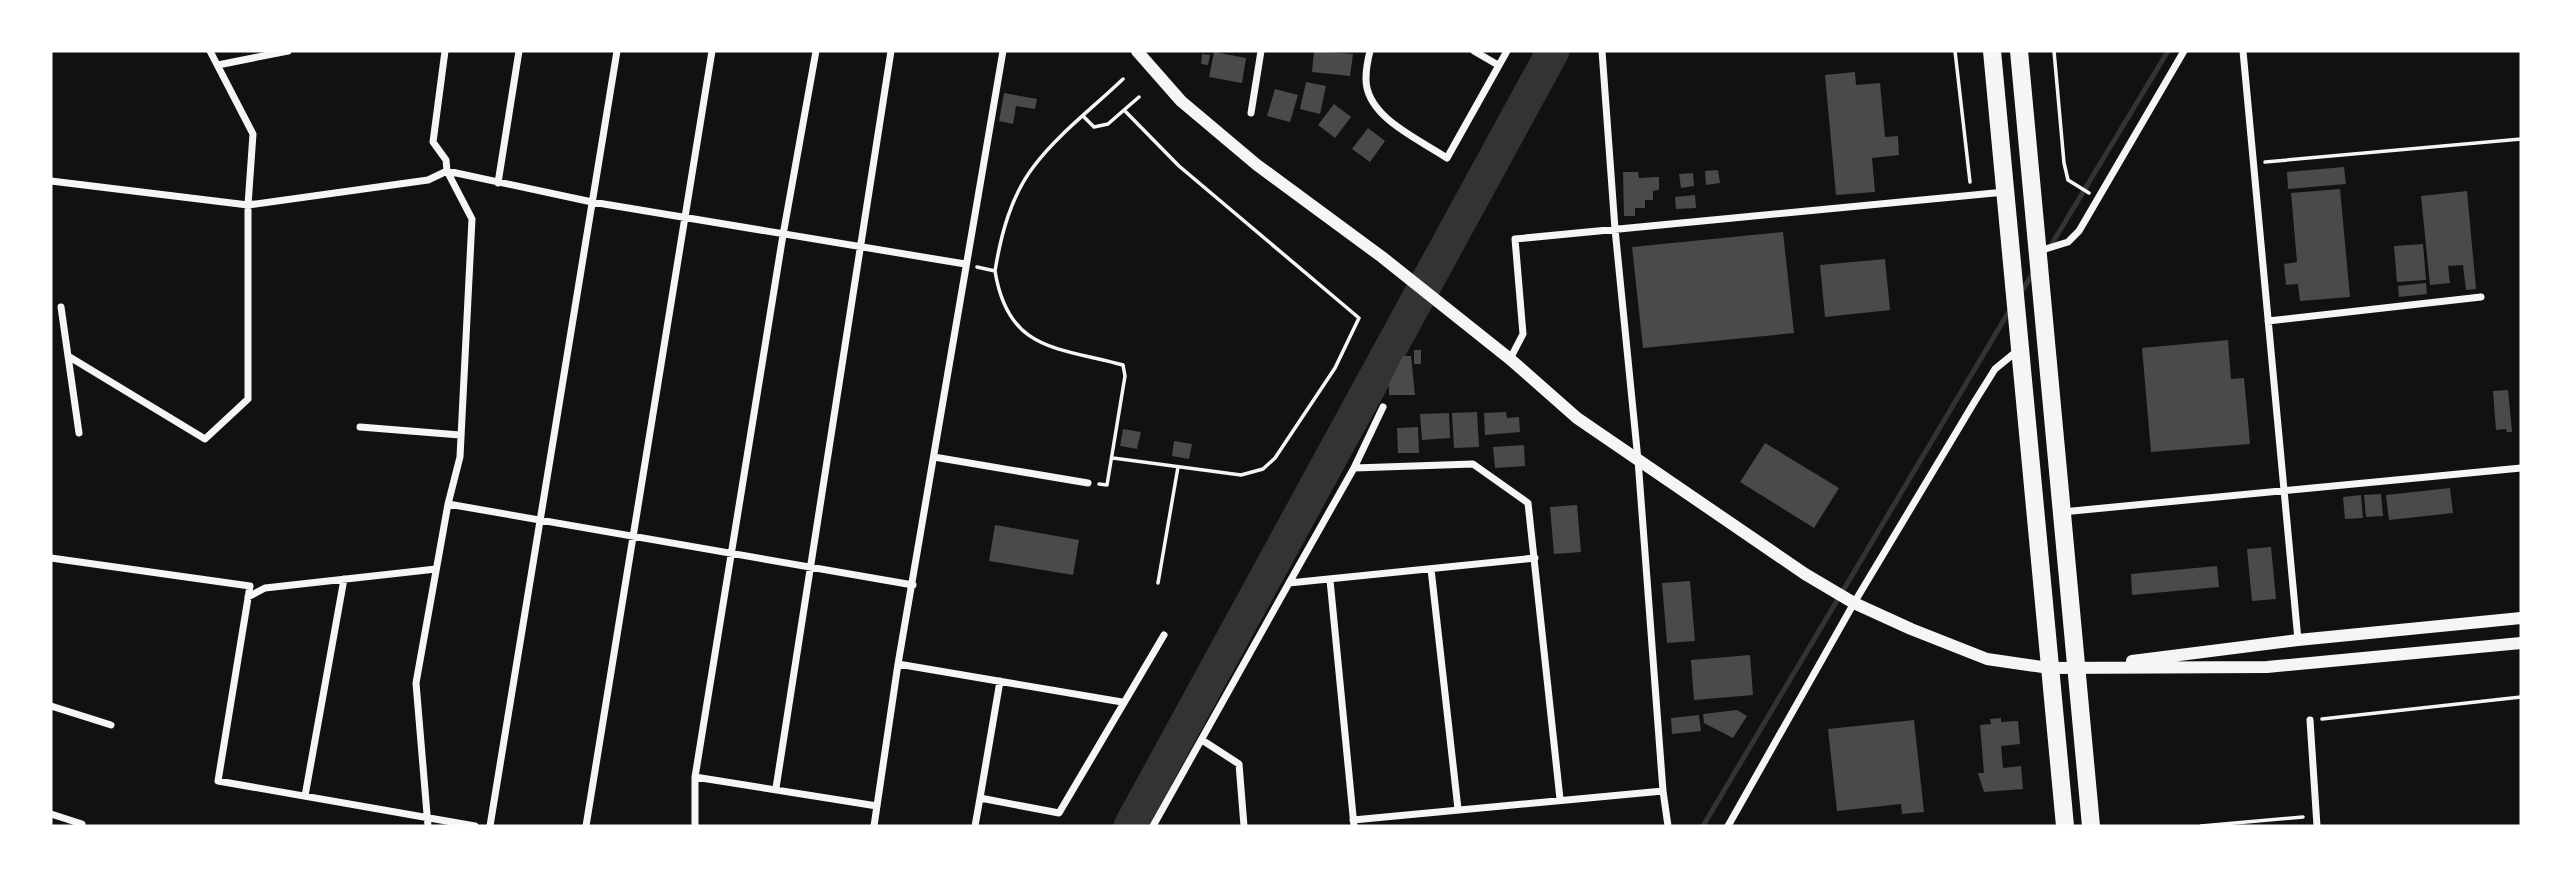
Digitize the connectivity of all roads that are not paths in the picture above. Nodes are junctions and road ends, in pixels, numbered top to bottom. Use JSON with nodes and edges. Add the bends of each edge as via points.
{"nodes":[{"id":1,"x":210,"y":51,"type":"edge"},
{"id":2,"x":288,"y":51,"type":"edge"},
{"id":3,"x":445,"y":51,"type":"edge"},
{"id":4,"x":519,"y":51,"type":"edge"},
{"id":5,"x":617,"y":51,"type":"edge"},
{"id":6,"x":712,"y":51,"type":"edge"},
{"id":7,"x":816,"y":51,"type":"edge"},
{"id":8,"x":891,"y":51,"type":"edge"},
{"id":9,"x":1002,"y":51,"type":"edge"},
{"id":10,"x":1138,"y":51,"type":"edge"},
{"id":11,"x":1261,"y":51,"type":"edge"},
{"id":12,"x":1370,"y":51,"type":"edge"},
{"id":13,"x":1474,"y":51,"type":"edge"},
{"id":14,"x":1507,"y":51,"type":"edge"},
{"id":15,"x":1602,"y":51,"type":"edge"},
{"id":16,"x":1992,"y":51,"type":"edge"},
{"id":17,"x":2019,"y":51,"type":"edge"},
{"id":18,"x":2184,"y":51,"type":"edge"},
{"id":19,"x":2243,"y":51,"type":"edge"},
{"id":20,"x":218,"y":65,"type":"junction"},
{"id":21,"x":1498,"y":65,"type":"junction"},
{"id":22,"x":1251,"y":113,"type":"dead end"},
{"id":23,"x":447,"y":172,"type":"junction"},
{"id":24,"x":51,"y":181,"type":"edge"},
{"id":25,"x":498,"y":183,"type":"junction"},
{"id":26,"x":2006,"y":192,"type":"junction"},
{"id":27,"x":592,"y":202,"type":"junction"},
{"id":28,"x":248,"y":205,"type":"junction"},
{"id":29,"x":685,"y":217,"type":"junction"},
{"id":30,"x":1615,"y":229,"type":"junction"},
{"id":31,"x":783,"y":235,"type":"junction"},
{"id":32,"x":860,"y":248,"type":"junction"},
{"id":33,"x":2043,"y":251,"type":"junction"},
{"id":34,"x":965,"y":264,"type":"junction"},
{"id":35,"x":2481,"y":296,"type":"dead end"},
{"id":36,"x":61,"y":307,"type":"dead end"},
{"id":37,"x":2268,"y":321,"type":"junction"},
{"id":38,"x":2020,"y":349,"type":"junction"},
{"id":39,"x":68,"y":356,"type":"junction"},
{"id":40,"x":1510,"y":359,"type":"junction"},
{"id":41,"x":1383,"y":407,"type":"dead end"},
{"id":42,"x":360,"y":426,"type":"dead end"},
{"id":43,"x":79,"y":433,"type":"dead end"},
{"id":44,"x":460,"y":435,"type":"junction"},
{"id":45,"x":934,"y":457,"type":"junction"},
{"id":46,"x":1638,"y":460,"type":"junction"},
{"id":47,"x":1354,"y":468,"type":"junction"},
{"id":48,"x":2521,"y":468,"type":"edge"},
{"id":49,"x":1088,"y":483,"type":"road end"},
{"id":50,"x":2285,"y":490,"type":"junction"},
{"id":51,"x":448,"y":504,"type":"junction"},
{"id":52,"x":2063,"y":512,"type":"junction"},
{"id":53,"x":538,"y":519,"type":"junction"},
{"id":54,"x":633,"y":536,"type":"junction"},
{"id":55,"x":732,"y":554,"type":"junction"},
{"id":56,"x":51,"y":558,"type":"edge"},
{"id":57,"x":1535,"y":558,"type":"junction"},
{"id":58,"x":808,"y":567,"type":"junction"},
{"id":59,"x":436,"y":569,"type":"junction"},
{"id":60,"x":1431,"y":569,"type":"junction"},
{"id":61,"x":344,"y":579,"type":"junction"},
{"id":62,"x":1330,"y":580,"type":"junction"},
{"id":63,"x":1289,"y":583,"type":"junction"},
{"id":64,"x":913,"y":585,"type":"junction"},
{"id":65,"x":248,"y":597,"type":"junction"},
{"id":66,"x":1852,"y":602,"type":"junction"},
{"id":67,"x":2521,"y":618,"type":"edge"},
{"id":68,"x":1164,"y":635,"type":"dead end"},
{"id":69,"x":2298,"y":640,"type":"junction"},
{"id":70,"x":2521,"y":643,"type":"edge"},
{"id":71,"x":898,"y":664,"type":"junction"},
{"id":72,"x":2049,"y":668,"type":"junction"},
{"id":73,"x":2076,"y":668,"type":"junction"},
{"id":74,"x":1000,"y":681,"type":"junction"},
{"id":75,"x":1122,"y":702,"type":"junction"},
{"id":76,"x":51,"y":706,"type":"edge"},
{"id":77,"x":2310,"y":720,"type":"road end"},
{"id":78,"x":111,"y":725,"type":"dead end"},
{"id":79,"x":1202,"y":740,"type":"junction"},
{"id":80,"x":695,"y":777,"type":"junction"},
{"id":81,"x":776,"y":788,"type":"junction"},
{"id":82,"x":1663,"y":791,"type":"junction"},
{"id":83,"x":304,"y":796,"type":"junction"},
{"id":84,"x":980,"y":798,"type":"junction"},
{"id":85,"x":1560,"y":799,"type":"junction"},
{"id":86,"x":877,"y":806,"type":"junction"},
{"id":87,"x":1458,"y":809,"type":"junction"},
{"id":88,"x":51,"y":814,"type":"edge"},
{"id":89,"x":427,"y":822,"type":"edge"},
{"id":90,"x":1354,"y":823,"type":"edge"},
{"id":91,"x":82,"y":824,"type":"dead end"},
{"id":92,"x":475,"y":826,"type":"edge"},
{"id":93,"x":490,"y":826,"type":"edge"},
{"id":94,"x":586,"y":826,"type":"edge"},
{"id":95,"x":695,"y":826,"type":"edge"},
{"id":96,"x":874,"y":826,"type":"edge"},
{"id":97,"x":975,"y":826,"type":"edge"},
{"id":98,"x":1153,"y":826,"type":"edge"},
{"id":99,"x":1244,"y":826,"type":"edge"},
{"id":100,"x":1668,"y":826,"type":"edge"},
{"id":101,"x":1728,"y":826,"type":"edge"},
{"id":102,"x":2065,"y":826,"type":"edge"},
{"id":103,"x":2091,"y":826,"type":"edge"},
{"id":104,"x":2317,"y":826,"type":"edge"}],
"edges":[{"from":1,"to":20,"type":"street"},
{"from":2,"to":20,"type":"street"},
{"from":3,"to":23,"type":"street","via":[[433,142],[446,160]]},
{"from":4,"to":25,"type":"street"},
{"from":5,"to":27,"type":"street"},
{"from":6,"to":29,"type":"street"},
{"from":7,"to":31,"type":"street"},
{"from":8,"to":32,"type":"street"},
{"from":9,"to":34,"type":"street"},
{"from":10,"to":40,"type":"street","via":[[1181,101],[1257,165]]},
{"from":11,"to":22,"type":"street"},
{"from":12,"to":21,"type":"street","via":[[1365,78],[1377,110],[1447,158]]},
{"from":13,"to":21,"type":"street"},
{"from":14,"to":21,"type":"street"},
{"from":15,"to":30,"type":"street"},
{"from":16,"to":26,"type":"main road"},
{"from":17,"to":33,"type":"main road"},
{"from":18,"to":33,"type":"street","via":[[2078,231]]},
{"from":19,"to":37,"type":"street"},
{"from":20,"to":28,"type":"street","via":[[253,134]]},
{"from":23,"to":25,"type":"street"},
{"from":23,"to":28,"type":"street","via":[[428,180]]},
{"from":23,"to":44,"type":"street","via":[[472,219]]},
{"from":24,"to":28,"type":"street"},
{"from":25,"to":27,"type":"street"},
{"from":26,"to":30,"type":"street"},
{"from":26,"to":38,"type":"main road"},
{"from":27,"to":29,"type":"street"},
{"from":27,"to":53,"type":"street"},
{"from":28,"to":39,"type":"street","via":[[248,399],[205,439]]},
{"from":29,"to":31,"type":"street"},
{"from":29,"to":54,"type":"street"},
{"from":30,"to":40,"type":"street","via":[[1515,239],[1523,334]]},
{"from":30,"to":46,"type":"street"},
{"from":31,"to":32,"type":"street"},
{"from":31,"to":55,"type":"street"},
{"from":32,"to":34,"type":"street"},
{"from":32,"to":58,"type":"street"},
{"from":33,"to":52,"type":"main road","via":[[2041,280]]},
{"from":34,"to":45,"type":"street"},
{"from":35,"to":37,"type":"street"},
{"from":36,"to":39,"type":"street"},
{"from":37,"to":50,"type":"street"},
{"from":38,"to":66,"type":"street","via":[[1995,369]]},
{"from":38,"to":72,"type":"main road"},
{"from":39,"to":43,"type":"street"},
{"from":40,"to":46,"type":"street","via":[[1577,418]]},
{"from":41,"to":47,"type":"street"},
{"from":42,"to":44,"type":"street"},
{"from":44,"to":51,"type":"street","via":[[460,457]]},
{"from":45,"to":49,"type":"street"},
{"from":45,"to":64,"type":"street"},
{"from":46,"to":66,"type":"street"},
{"from":46,"to":82,"type":"street"},
{"from":47,"to":57,"type":"street","via":[[1473,464],[1528,503]]},
{"from":47,"to":63,"type":"street"},
{"from":48,"to":50,"type":"street"},
{"from":50,"to":52,"type":"street"},
{"from":50,"to":69,"type":"street"},
{"from":51,"to":53,"type":"street"},
{"from":51,"to":59,"type":"street"},
{"from":52,"to":73,"type":"main road"},
{"from":53,"to":54,"type":"street"},
{"from":53,"to":93,"type":"street"},
{"from":54,"to":55,"type":"street"},
{"from":54,"to":94,"type":"street"},
{"from":55,"to":58,"type":"street"},
{"from":55,"to":80,"type":"street"},
{"from":56,"to":65,"type":"street","via":[[250,586]]},
{"from":57,"to":60,"type":"street"},
{"from":57,"to":85,"type":"street"},
{"from":58,"to":64,"type":"street"},
{"from":58,"to":81,"type":"street"},
{"from":59,"to":61,"type":"street"},
{"from":59,"to":89,"type":"street","via":[[416,683]]},
{"from":60,"to":62,"type":"street"},
{"from":60,"to":87,"type":"street"},
{"from":61,"to":65,"type":"street","via":[[265,588]]},
{"from":61,"to":83,"type":"street"},
{"from":62,"to":63,"type":"street"},
{"from":62,"to":90,"type":"street"},
{"from":63,"to":79,"type":"street"},
{"from":64,"to":71,"type":"street"},
{"from":65,"to":83,"type":"street","via":[[218,781]]},
{"from":66,"to":72,"type":"street","via":[[1987,659]]},
{"from":66,"to":101,"type":"street"},
{"from":67,"to":69,"type":"street"},
{"from":68,"to":75,"type":"street"},
{"from":69,"to":73,"type":"street"},
{"from":70,"to":73,"type":"street","via":[[2267,667]]},
{"from":71,"to":74,"type":"street"},
{"from":71,"to":86,"type":"street"},
{"from":72,"to":73,"type":"street"},
{"from":72,"to":102,"type":"main road"},
{"from":73,"to":103,"type":"main road"},
{"from":74,"to":75,"type":"street"},
{"from":74,"to":84,"type":"street"},
{"from":75,"to":84,"type":"street","via":[[1059,813]]},
{"from":76,"to":78,"type":"street"},
{"from":77,"to":104,"type":"street"},
{"from":79,"to":98,"type":"street"},
{"from":79,"to":99,"type":"street","via":[[1239,764]]},
{"from":80,"to":81,"type":"street"},
{"from":80,"to":95,"type":"street"},
{"from":81,"to":86,"type":"street"},
{"from":82,"to":85,"type":"street"},
{"from":82,"to":100,"type":"street"},
{"from":83,"to":89,"type":"street"},
{"from":84,"to":97,"type":"street"},
{"from":85,"to":87,"type":"street"},
{"from":86,"to":96,"type":"street"},
{"from":87,"to":90,"type":"street"},
{"from":88,"to":91,"type":"street"},
{"from":89,"to":92,"type":"street"}]}
